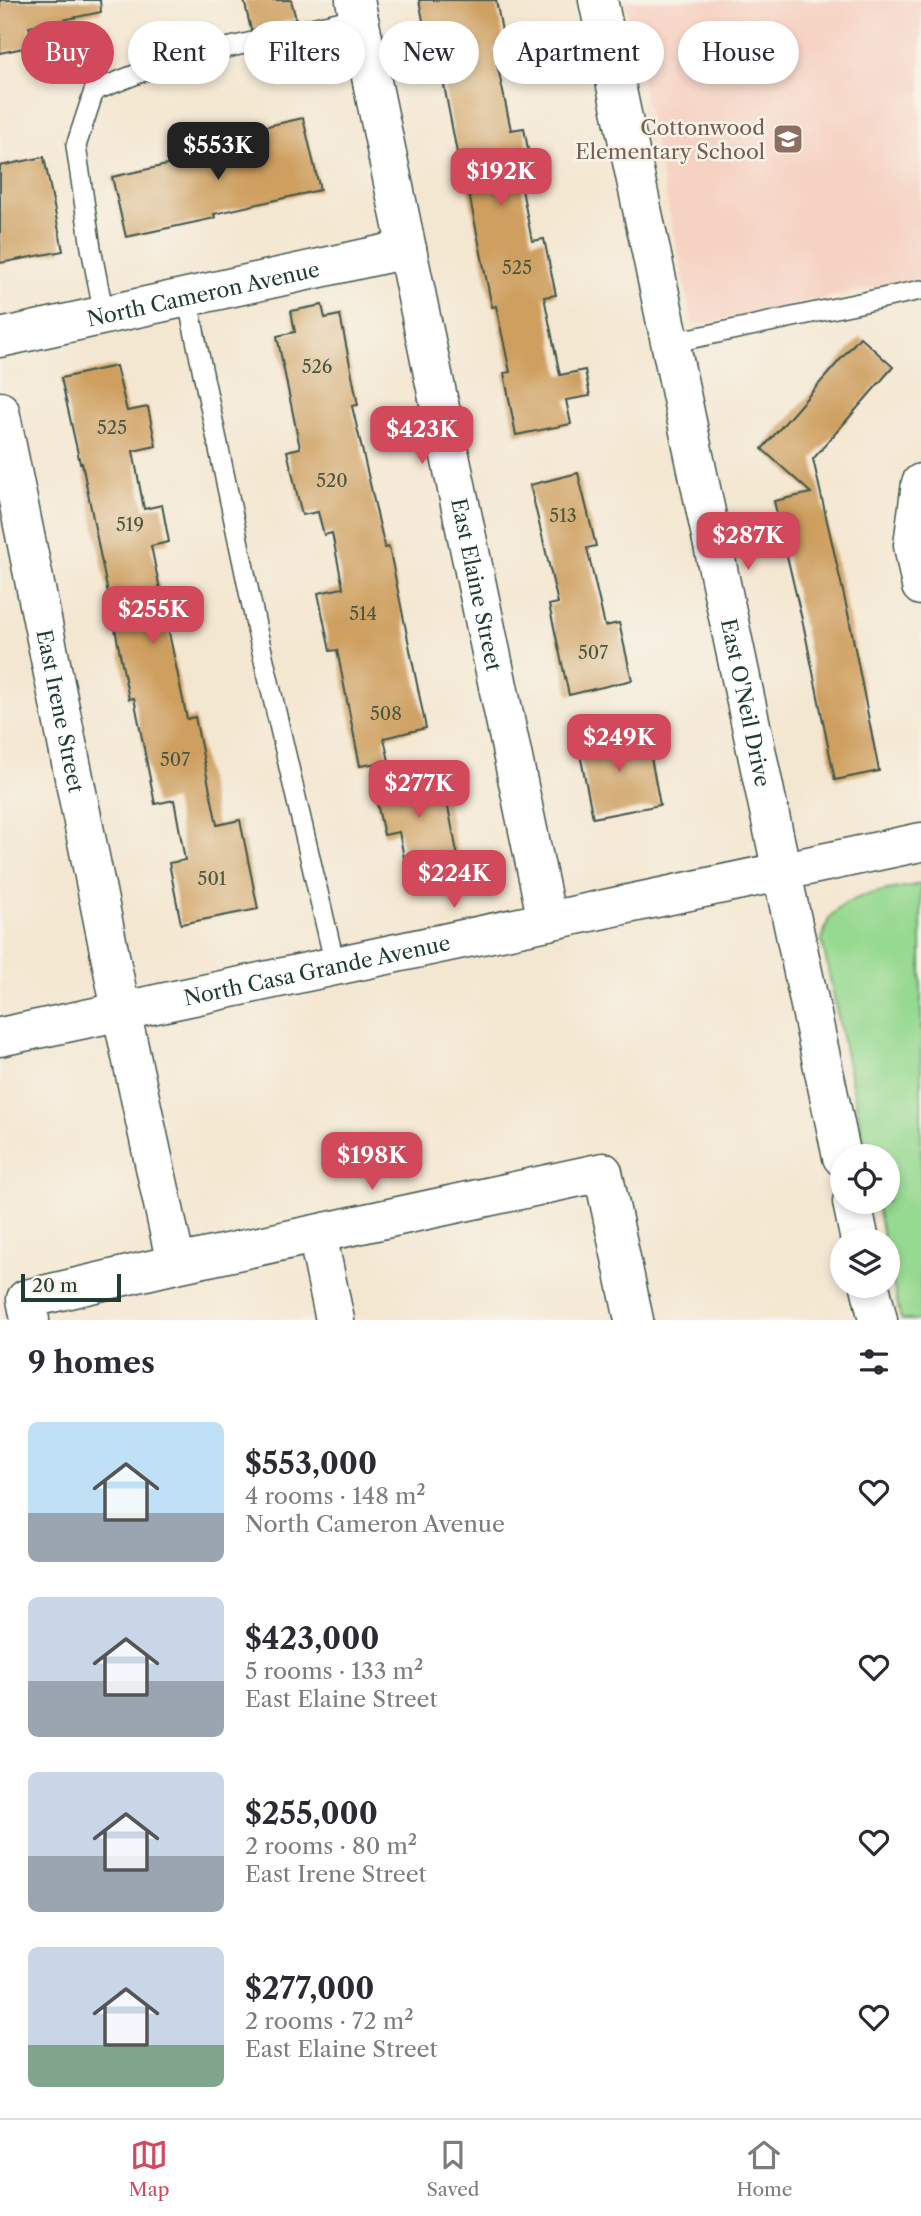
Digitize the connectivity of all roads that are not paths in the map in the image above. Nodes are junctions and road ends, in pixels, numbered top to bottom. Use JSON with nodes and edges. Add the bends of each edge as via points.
{"nodes":[{"id":1,"x":597,"y":0,"type":"edge"},
{"id":2,"x":357,"y":9,"type":"edge"},
{"id":3,"x":407,"y":249,"type":"junction"},
{"id":4,"x":921,"y":290,"type":"edge"},
{"id":5,"x":187,"y":297,"type":"junction"},
{"id":6,"x":104,"y":315,"type":"junction"},
{"id":7,"x":0,"y":338,"type":"edge"},
{"id":8,"x":670,"y":344,"type":"junction"},
{"id":9,"x":0,"y":411,"type":"edge"},
{"id":10,"x":921,"y":484,"type":"edge"},
{"id":11,"x":921,"y":586,"type":"edge"},
{"id":12,"x":921,"y":842,"type":"edge"},
{"id":13,"x":780,"y":872,"type":"junction"},
{"id":14,"x":547,"y":921,"type":"junction"},
{"id":15,"x":335,"y":965,"type":"junction"},
{"id":16,"x":121,"y":1010,"type":"junction"},
{"id":17,"x":0,"y":1037,"type":"edge"},
{"id":18,"x":839,"y":1144,"type":"edge"},
{"id":19,"x":317,"y":1234,"type":"junction"},
{"id":20,"x":176,"y":1264,"type":"junction"},
{"id":21,"x":872,"y":1298,"type":"edge"},
{"id":22,"x":30,"y":1320,"type":"edge"},
{"id":23,"x":335,"y":1320,"type":"edge"},
{"id":24,"x":634,"y":1320,"type":"edge"},
{"id":25,"x":877,"y":1320,"type":"edge"}],
"edges":[{"from":1,"to":8,"type":"street","name":"East O'Neil Drive"},
{"from":2,"to":3,"type":"street","name":"East Elaine Street"},
{"from":2,"to":6,"type":"lane","via":[[167,62],[94,92],[76,146]]},
{"from":3,"to":5,"type":"street","name":"North Cameron Avenue"},
{"from":3,"to":14,"type":"street","name":"East Elaine Street"},
{"from":4,"to":8,"type":"lane"},
{"from":5,"to":6,"type":"street","name":"North Cameron Avenue"},
{"from":5,"to":15,"type":"lane","via":[[257,630]]},
{"from":6,"to":7,"type":"street","name":"North Cameron Avenue"},
{"from":8,"to":13,"type":"street","name":"East O'Neil Drive"},
{"from":9,"to":16,"type":"street","name":"East Irene Street"},
{"from":10,"to":11,"type":"street","via":[[913,545]]},
{"from":12,"to":13,"type":"street","name":"North Casa Grande Avenue"},
{"from":13,"to":14,"type":"street","name":"North Casa Grande Avenue"},
{"from":13,"to":18,"type":"street","name":"East O'Neil Drive"},
{"from":14,"to":15,"type":"street","name":"North Casa Grande Avenue"},
{"from":15,"to":16,"type":"street","name":"North Casa Grande Avenue"},
{"from":16,"to":17,"type":"street","name":"North Casa Grande Avenue"},
{"from":16,"to":20,"type":"street","name":"East Irene Street"},
{"from":19,"to":20,"type":"street"},
{"from":19,"to":23,"type":"street"},
{"from":19,"to":24,"type":"street","via":[[603,1172]]},
{"from":20,"to":22,"type":"street","via":[[26,1299]]},
{"from":21,"to":25,"type":"street"}]}
